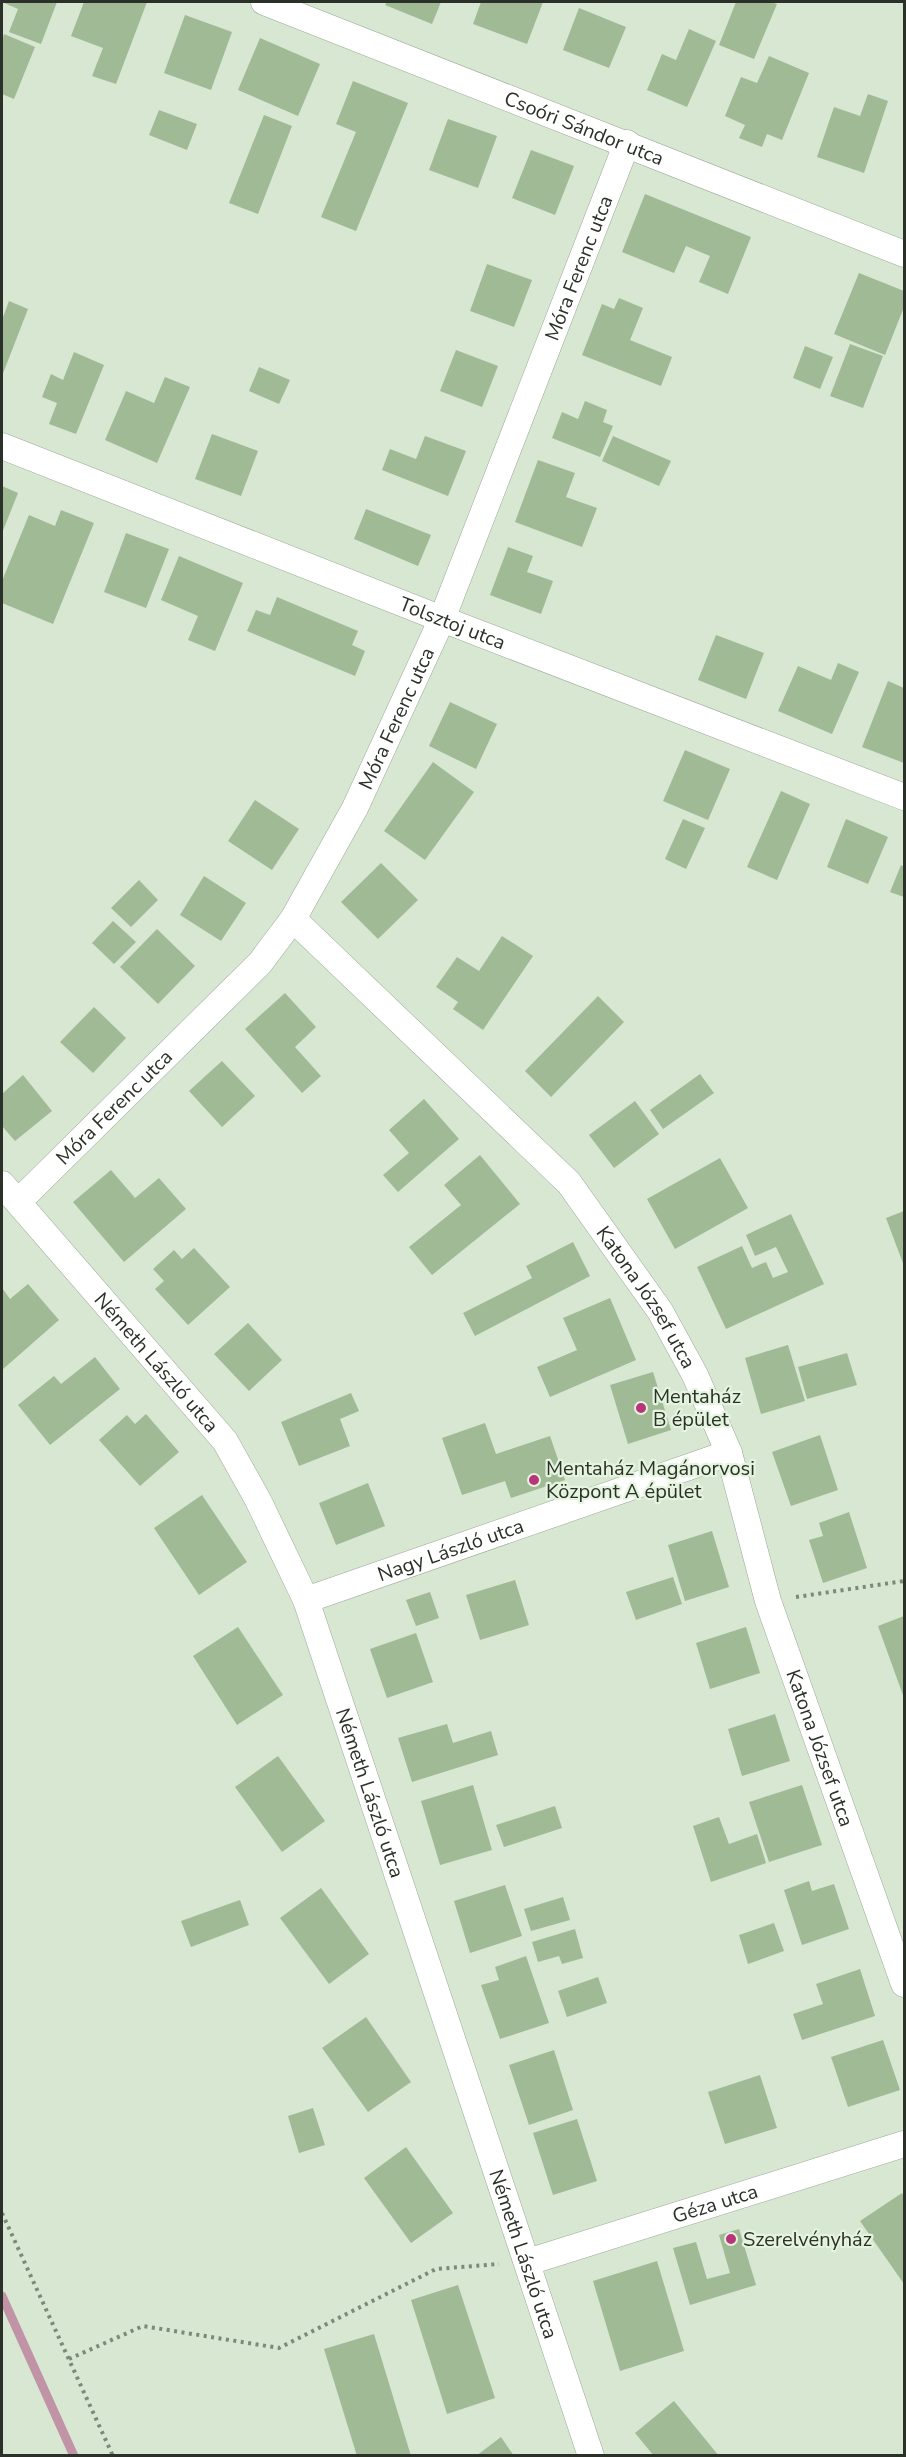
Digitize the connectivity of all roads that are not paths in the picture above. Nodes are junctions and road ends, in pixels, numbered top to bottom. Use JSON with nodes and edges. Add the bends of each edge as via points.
{"nodes":[{"id":1,"x":264,"y":2,"type":"edge"},
{"id":2,"x":627,"y":143,"type":"junction"},
{"id":3,"x":904,"y":254,"type":"edge"},
{"id":4,"x":2,"y":446,"type":"edge"},
{"id":5,"x":442,"y":620,"type":"junction"},
{"id":6,"x":904,"y":797,"type":"edge"},
{"id":7,"x":293,"y":919,"type":"junction"},
{"id":8,"x":10,"y":1193,"type":"edge"},
{"id":9,"x":729,"y":1453,"type":"junction"},
{"id":10,"x":306,"y":1600,"type":"junction"},
{"id":11,"x":904,"y":1984,"type":"edge"},
{"id":12,"x":904,"y":2144,"type":"edge"},
{"id":13,"x":528,"y":2262,"type":"junction"},
{"id":14,"x":591,"y":2456,"type":"edge"}],
"edges":[{"from":1,"to":2,"type":"street","name":"Csoóri Sándor utca"},
{"from":2,"to":3,"type":"street","name":"Csoóri Sándor utca"},
{"from":2,"to":5,"type":"street","name":"Móra Ferenc utca"},
{"from":4,"to":5,"type":"street","name":"Tolsztoj utca"},
{"from":5,"to":6,"type":"street","name":"Tolsztoj utca"},
{"from":5,"to":7,"type":"street","name":"Móra Ferenc utca","via":[[356,808]]},
{"from":7,"to":8,"type":"street","name":"Móra Ferenc utca","via":[[260,963]]},
{"from":7,"to":9,"type":"street","name":"Katona József utca","via":[[569,1183],[660,1311],[695,1375]]},
{"from":8,"to":10,"type":"street","name":"Németh László utca","via":[[225,1441]]},
{"from":9,"to":10,"type":"street","name":"Nagy László utca"},
{"from":9,"to":11,"type":"street","name":"Katona József utca","via":[[768,1601]]},
{"from":10,"to":13,"type":"street","name":"Németh László utca"},
{"from":12,"to":13,"type":"street","name":"Géza utca"},
{"from":13,"to":14,"type":"street","name":"Németh László utca"}]}
